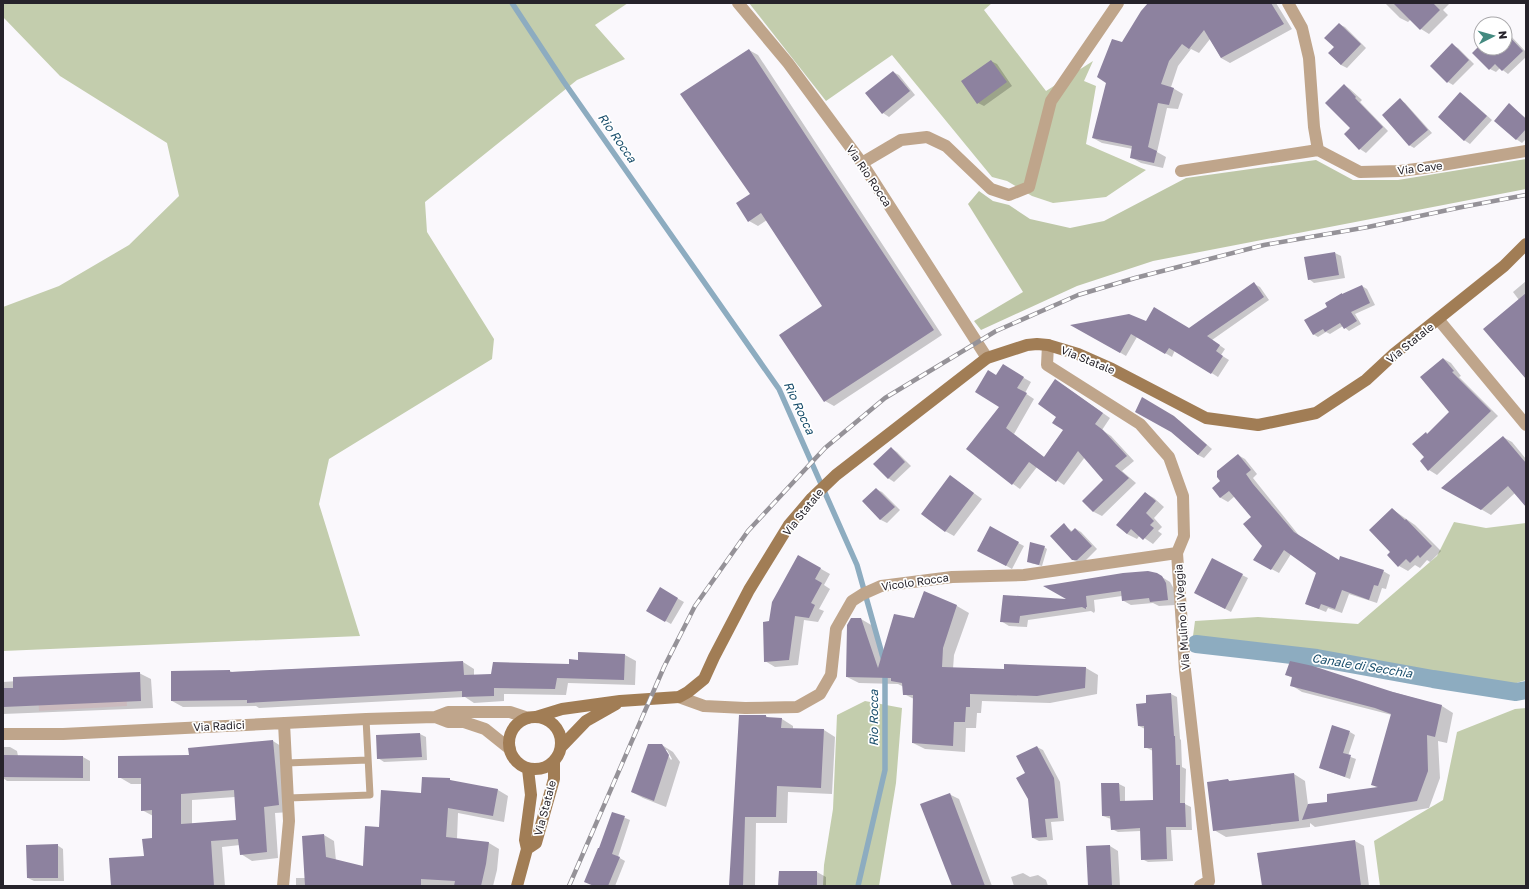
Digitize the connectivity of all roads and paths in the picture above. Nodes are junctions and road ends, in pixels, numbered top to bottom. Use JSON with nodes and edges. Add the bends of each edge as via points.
{"nodes":[{"id":1,"x":738,"y":3,"type":"edge"},
{"id":2,"x":1118,"y":3,"type":"edge"},
{"id":3,"x":1288,"y":3,"type":"edge"},
{"id":4,"x":1318,"y":150,"type":"junction"},
{"id":5,"x":1526,"y":151,"type":"edge"},
{"id":6,"x":862,"y":163,"type":"junction"},
{"id":7,"x":1181,"y":171,"type":"dead end"},
{"id":8,"x":1526,"y":244,"type":"edge"},
{"id":9,"x":1438,"y":319,"type":"junction"},
{"id":10,"x":1048,"y":345,"type":"junction"},
{"id":11,"x":987,"y":358,"type":"junction"},
{"id":12,"x":1526,"y":426,"type":"edge"},
{"id":13,"x":1177,"y":553,"type":"junction"},
{"id":14,"x":679,"y":698,"type":"junction"},
{"id":15,"x":620,"y":701,"type":"junction"},
{"id":16,"x":435,"y":717,"type":"junction"},
{"id":17,"x":532,"y":717,"type":"junction"},
{"id":18,"x":366,"y":719,"type":"junction"},
{"id":19,"x":284,"y":723,"type":"junction"},
{"id":20,"x":3,"y":734,"type":"edge"},
{"id":21,"x":561,"y":748,"type":"junction"},
{"id":22,"x":510,"y":749,"type":"junction"},
{"id":23,"x":368,"y":760,"type":"junction"},
{"id":24,"x":554,"y":761,"type":"junction"},
{"id":25,"x":286,"y":763,"type":"junction"},
{"id":26,"x":528,"y":769,"type":"junction"},
{"id":27,"x":288,"y":798,"type":"junction"},
{"id":28,"x":528,"y":849,"type":"junction"},
{"id":29,"x":1206,"y":884,"type":"edge"},
{"id":30,"x":283,"y":886,"type":"edge"},
{"id":31,"x":516,"y":886,"type":"edge"}],
"edges":[{"from":1,"to":6,"type":"street","name":"Via Rio Rocca","via":[[788,63]]},
{"from":2,"to":6,"type":"street","via":[[1051,101],[1029,187],[1009,195],[990,188],[946,146],[927,137],[901,140]]},
{"from":3,"to":4,"type":"street","via":[[1302,28],[1309,58]]},
{"from":4,"to":5,"type":"street","name":"Via Cave","via":[[1360,172],[1424,168]]},
{"from":4,"to":7,"type":"street"},
{"from":6,"to":11,"type":"street","name":"Via Rio Rocca"},
{"from":8,"to":9,"type":"street","name":"Via Statale","via":[[1504,266]]},
{"from":9,"to":10,"type":"street","name":"Via Statale","via":[[1366,380],[1316,413],[1258,425],[1206,418],[1105,366]]},
{"from":9,"to":12,"type":"street"},
{"from":10,"to":11,"type":"street","name":"Via Statale","via":[[1027,345]]},
{"from":10,"to":13,"type":"street","name":"Via Mulino di Veggia","via":[[1047,365],[1140,424],[1169,457],[1183,496],[1184,536]]},
{"from":11,"to":14,"type":"street","name":"Via Statale","via":[[836,475],[812,498],[789,525],[749,590],[704,679]]},
{"from":13,"to":14,"type":"street","name":"Vicolo Rocca","via":[[1024,575],[952,577],[881,586],[852,601],[836,628],[831,675],[820,694],[803,704],[797,707],[745,708],[704,706]]},
{"from":13,"to":29,"type":"street","name":"Via Mulino di Veggia"},
{"from":14,"to":15,"type":"street","name":"Via Statale"},
{"from":15,"to":17,"type":"street","name":"Via Statale","via":[[562,708]]},
{"from":15,"to":21,"type":"street","name":"Via Statale","via":[[586,721]]},
{"from":16,"to":17,"type":"street","via":[[448,712],[510,712]]},
{"from":16,"to":18,"type":"street","name":"Via Radici"},
{"from":16,"to":22,"type":"street","via":[[485,729]]},
{"from":17,"to":21,"type":"street","via":[[552,723],[558,730]]},
{"from":17,"to":22,"type":"street","name":"Via Statale","via":[[515,726],[509,741]]},
{"from":18,"to":19,"type":"street","name":"Via Radici"},
{"from":18,"to":23,"type":"lane"},
{"from":19,"to":20,"type":"street","name":"Via Radici","via":[[63,734]]},
{"from":19,"to":25,"type":"street"},
{"from":21,"to":24,"type":"street","name":"Via Statale"},
{"from":22,"to":26,"type":"street","via":[[516,762]]},
{"from":23,"to":25,"type":"lane"},
{"from":23,"to":27,"type":"lane","via":[[370,795]]},
{"from":24,"to":26,"type":"street","name":"Via Statale","via":[[542,768]]},
{"from":24,"to":28,"type":"street","name":"Via Statale","via":[[554,779],[536,843]]},
{"from":25,"to":27,"type":"street"},
{"from":26,"to":28,"type":"street","name":"Via Statale","via":[[531,795],[525,840]]},
{"from":27,"to":30,"type":"street","via":[[290,821]]},
{"from":28,"to":31,"type":"street","name":"Via Statale"}]}
